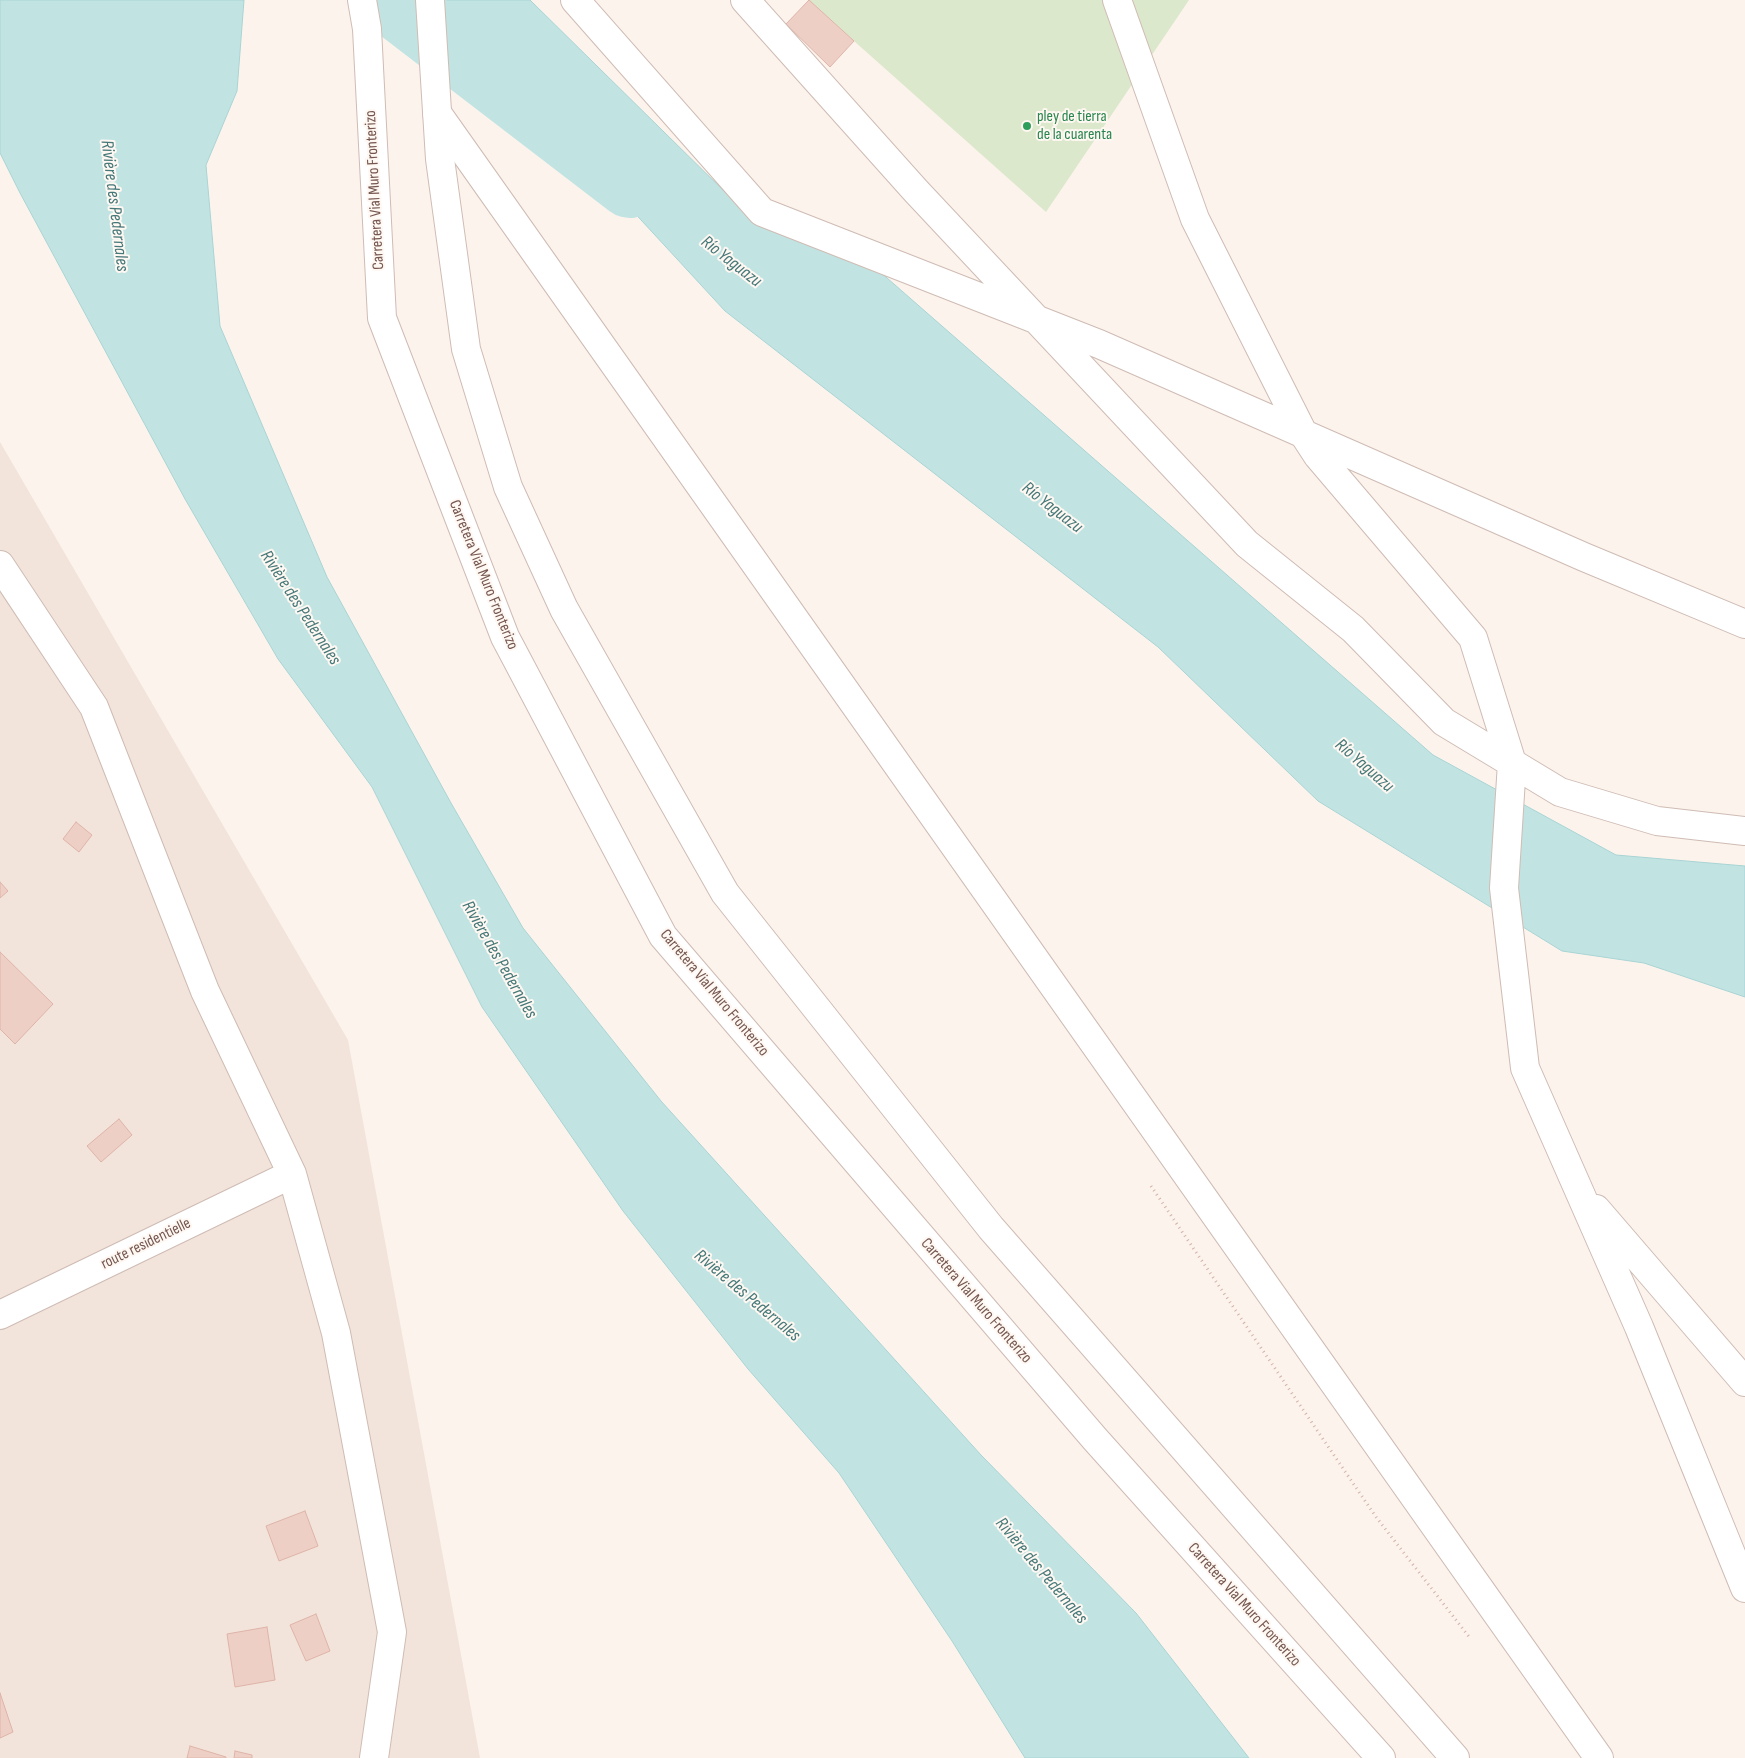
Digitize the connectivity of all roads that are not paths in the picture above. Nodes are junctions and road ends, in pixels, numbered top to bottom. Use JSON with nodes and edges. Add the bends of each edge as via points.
{"nodes":[{"id":1,"x":362,"y":0,"type":"edge"},
{"id":2,"x":430,"y":0,"type":"edge"},
{"id":3,"x":575,"y":0,"type":"edge"},
{"id":4,"x":745,"y":0,"type":"edge"},
{"id":5,"x":1117,"y":0,"type":"edge"},
{"id":6,"x":437,"y":113,"type":"junction"},
{"id":7,"x":1304,"y":433,"type":"junction"},
{"id":8,"x":0,"y":565,"type":"edge"},
{"id":9,"x":1745,"y":624,"type":"edge"},
{"id":10,"x":1512,"y":762,"type":"junction"},
{"id":11,"x":1745,"y":831,"type":"edge"},
{"id":12,"x":292,"y":1174,"type":"junction"},
{"id":13,"x":1578,"y":1188,"type":"junction"},
{"id":14,"x":0,"y":1314,"type":"edge"},
{"id":15,"x":1745,"y":1382,"type":"edge"},
{"id":16,"x":1745,"y":1588,"type":"edge"},
{"id":17,"x":374,"y":1758,"type":"edge"},
{"id":18,"x":1381,"y":1758,"type":"edge"},
{"id":19,"x":1455,"y":1758,"type":"edge"},
{"id":20,"x":1599,"y":1758,"type":"edge"}],
"edges":[{"from":1,"to":18,"type":"street","name":"Carretera Vial Muro Fronterizo","via":[[382,318],[505,637],[663,936],[1095,1439]]},
{"from":2,"to":6,"type":"street"},
{"from":3,"to":7,"type":"street","via":[[762,212],[1099,344]]},
{"from":4,"to":10,"type":"street","via":[[916,191],[1248,544],[1353,629],[1444,722]]},
{"from":5,"to":7,"type":"street","via":[[1195,219]]},
{"from":6,"to":19,"type":"street","via":[[440,159],[466,349],[508,487],[564,608],[725,892],[991,1228]]},
{"from":6,"to":20,"type":"street"},
{"from":7,"to":9,"type":"street","via":[[1584,557]]},
{"from":7,"to":10,"type":"street","via":[[1318,456],[1473,638]]},
{"from":8,"to":12,"type":"street","via":[[94,707],[205,991]]},
{"from":10,"to":11,"type":"street","via":[[1560,792],[1657,821]]},
{"from":10,"to":13,"type":"street","via":[[1504,888],[1525,1068]]},
{"from":12,"to":14,"type":"street","name":"route residentielle"},
{"from":12,"to":17,"type":"street","via":[[336,1333],[392,1632]]},
{"from":13,"to":15,"type":"street"},
{"from":13,"to":16,"type":"street","via":[[1639,1327]]}]}
